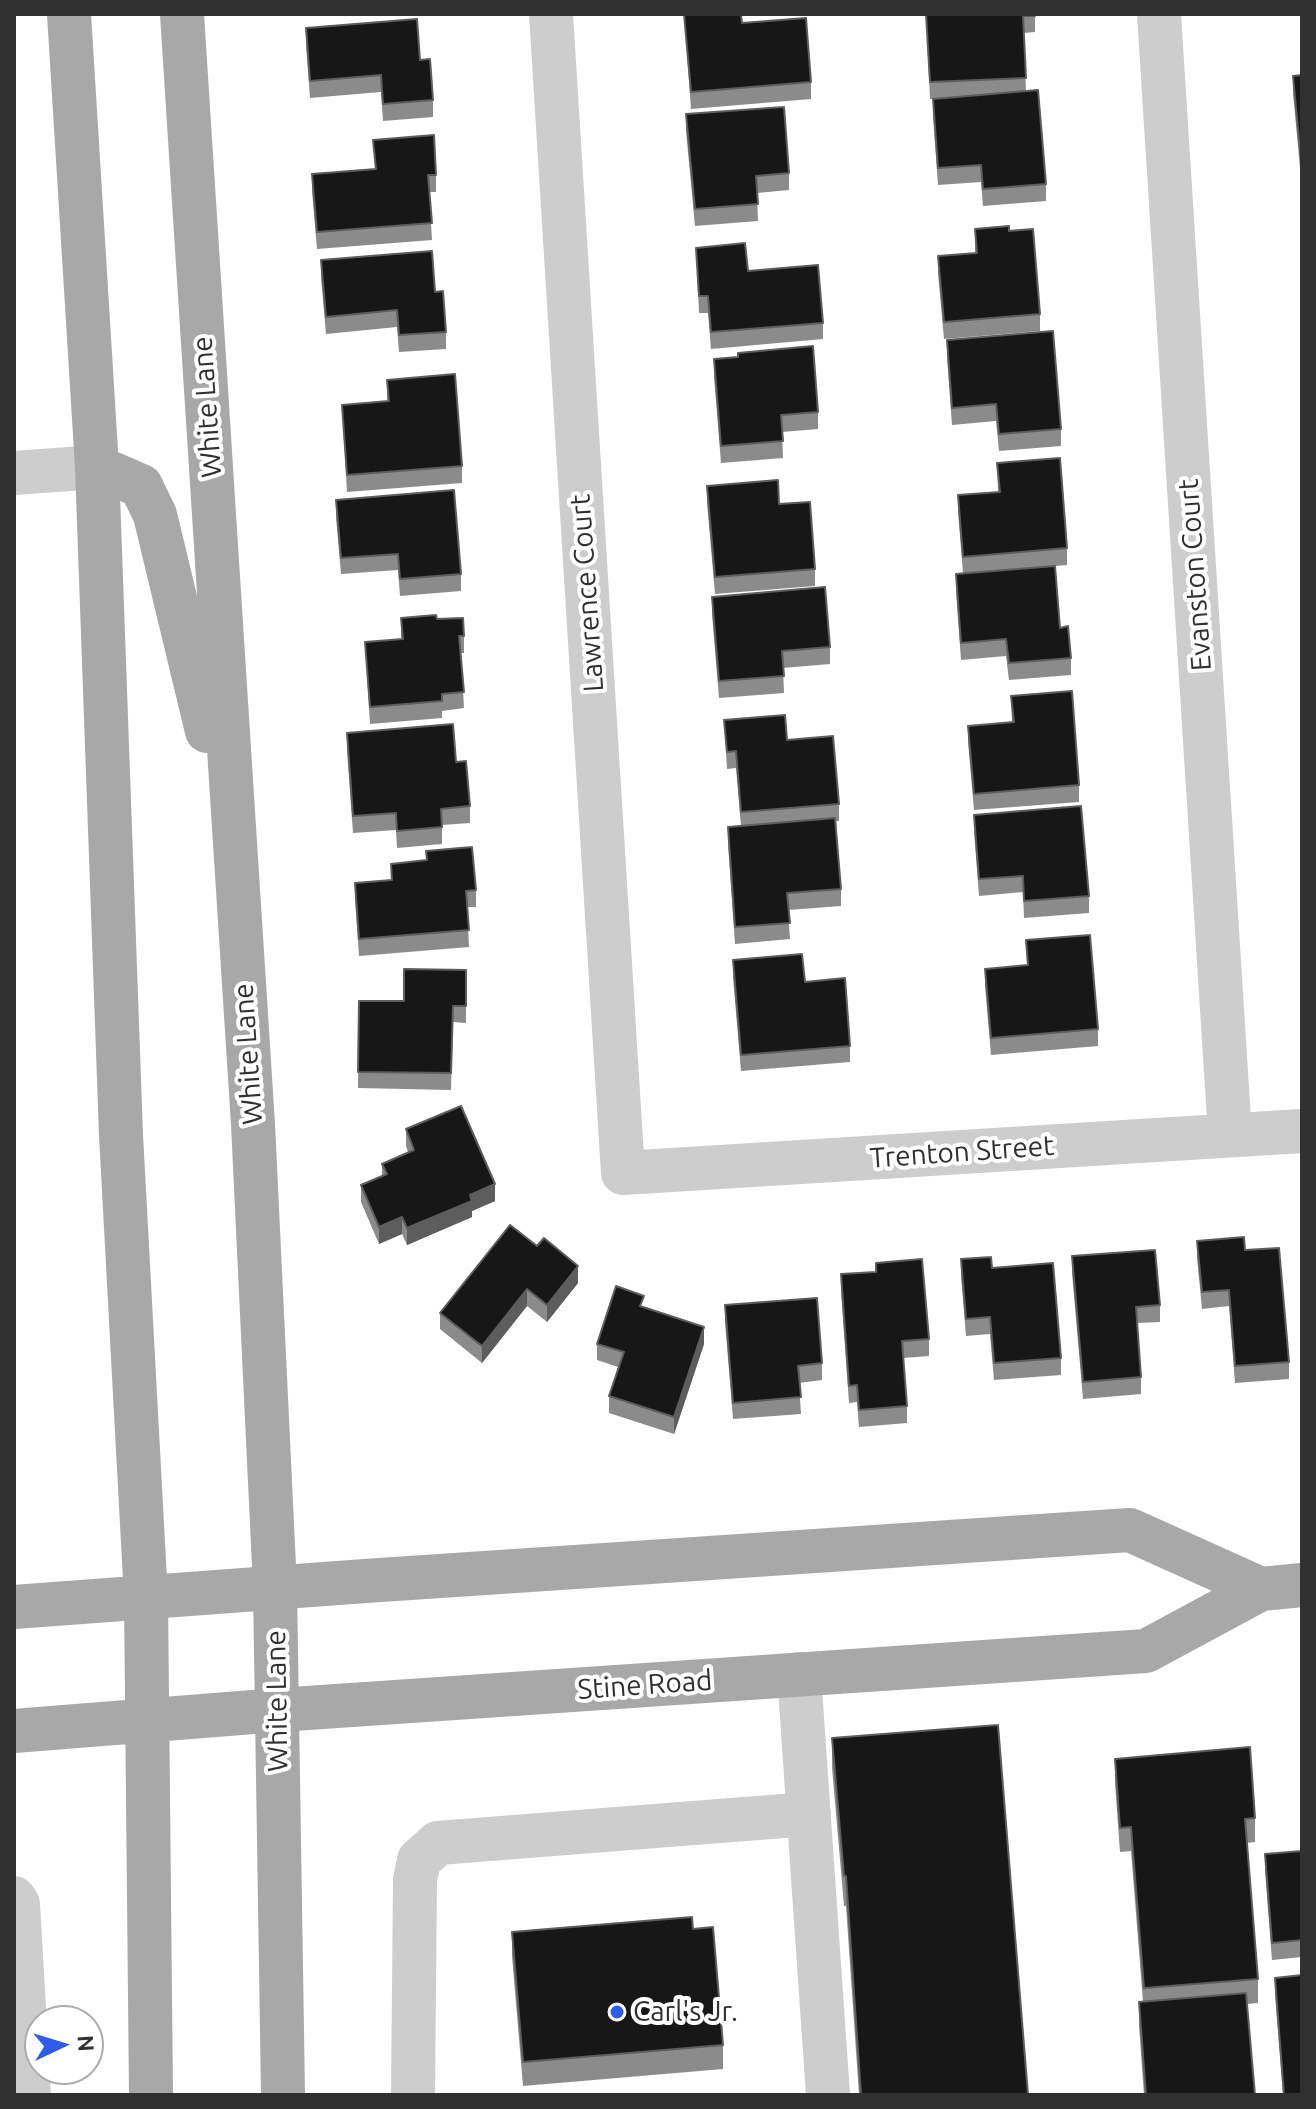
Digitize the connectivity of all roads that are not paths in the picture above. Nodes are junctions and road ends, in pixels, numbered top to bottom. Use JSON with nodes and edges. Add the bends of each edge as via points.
{"nodes":[{"id":1,"x":69,"y":14,"type":"edge"},
{"id":2,"x":182,"y":14,"type":"edge"},
{"id":3,"x":551,"y":14,"type":"edge"},
{"id":4,"x":1159,"y":14,"type":"edge"},
{"id":5,"x":97,"y":467,"type":"junction"},
{"id":6,"x":14,"y":473,"type":"edge"},
{"id":7,"x":235,"y":846,"type":"junction"},
{"id":8,"x":1302,"y":1131,"type":"edge"},
{"id":9,"x":1230,"y":1135,"type":"junction"},
{"id":10,"x":623,"y":1173,"type":"joint"},
{"id":11,"x":275,"y":1587,"type":"junction"},
{"id":12,"x":1281,"y":1587,"type":"edge"},
{"id":13,"x":146,"y":1598,"type":"junction"},
{"id":14,"x":14,"y":1607,"type":"edge"},
{"id":15,"x":799,"y":1674,"type":"junction"},
{"id":16,"x":278,"y":1710,"type":"junction"},
{"id":17,"x":148,"y":1720,"type":"junction"},
{"id":18,"x":14,"y":1731,"type":"edge"},
{"id":19,"x":809,"y":1814,"type":"junction"},
{"id":20,"x":14,"y":1898,"type":"edge"},
{"id":21,"x":29,"y":2095,"type":"edge"},
{"id":22,"x":151,"y":2095,"type":"edge"},
{"id":23,"x":283,"y":2095,"type":"edge"},
{"id":24,"x":413,"y":2095,"type":"edge"},
{"id":25,"x":828,"y":2095,"type":"edge"}],
"edges":[{"from":1,"to":5,"type":"main road"},
{"from":2,"to":7,"type":"main road","name":"White Lane"},
{"from":3,"to":10,"type":"street","name":"Lawrence Court"},
{"from":4,"to":9,"type":"street","name":"Evanston Court"},
{"from":5,"to":6,"type":"street"},
{"from":5,"to":7,"type":"main road","via":[[141,486],[155,515]]},
{"from":5,"to":13,"type":"main road","via":[[121,1135]]},
{"from":7,"to":11,"type":"main road","name":"White Lane"},
{"from":8,"to":9,"type":"street","name":"Trenton Street"},
{"from":9,"to":10,"type":"street","name":"Trenton Street"},
{"from":11,"to":12,"type":"main road","name":"Stine Road","via":[[1130,1530]]},
{"from":11,"to":13,"type":"main road","name":"Stine Road"},
{"from":11,"to":16,"type":"main road","name":"White Lane"},
{"from":12,"to":15,"type":"main road","name":"Stine Road","via":[[1146,1651]]},
{"from":13,"to":14,"type":"main road","name":"Stine Road"},
{"from":13,"to":17,"type":"main road"},
{"from":15,"to":16,"type":"main road","name":"Stine Road"},
{"from":15,"to":19,"type":"street"},
{"from":16,"to":17,"type":"main road","name":"Stine Road"},
{"from":16,"to":23,"type":"main road","name":"White Lane"},
{"from":17,"to":18,"type":"main road","name":"Stine Road"},
{"from":17,"to":22,"type":"main road"},
{"from":19,"to":24,"type":"street","via":[[438,1843],[419,1860],[415,1880]]},
{"from":19,"to":25,"type":"street"},
{"from":20,"to":21,"type":"street"}]}
